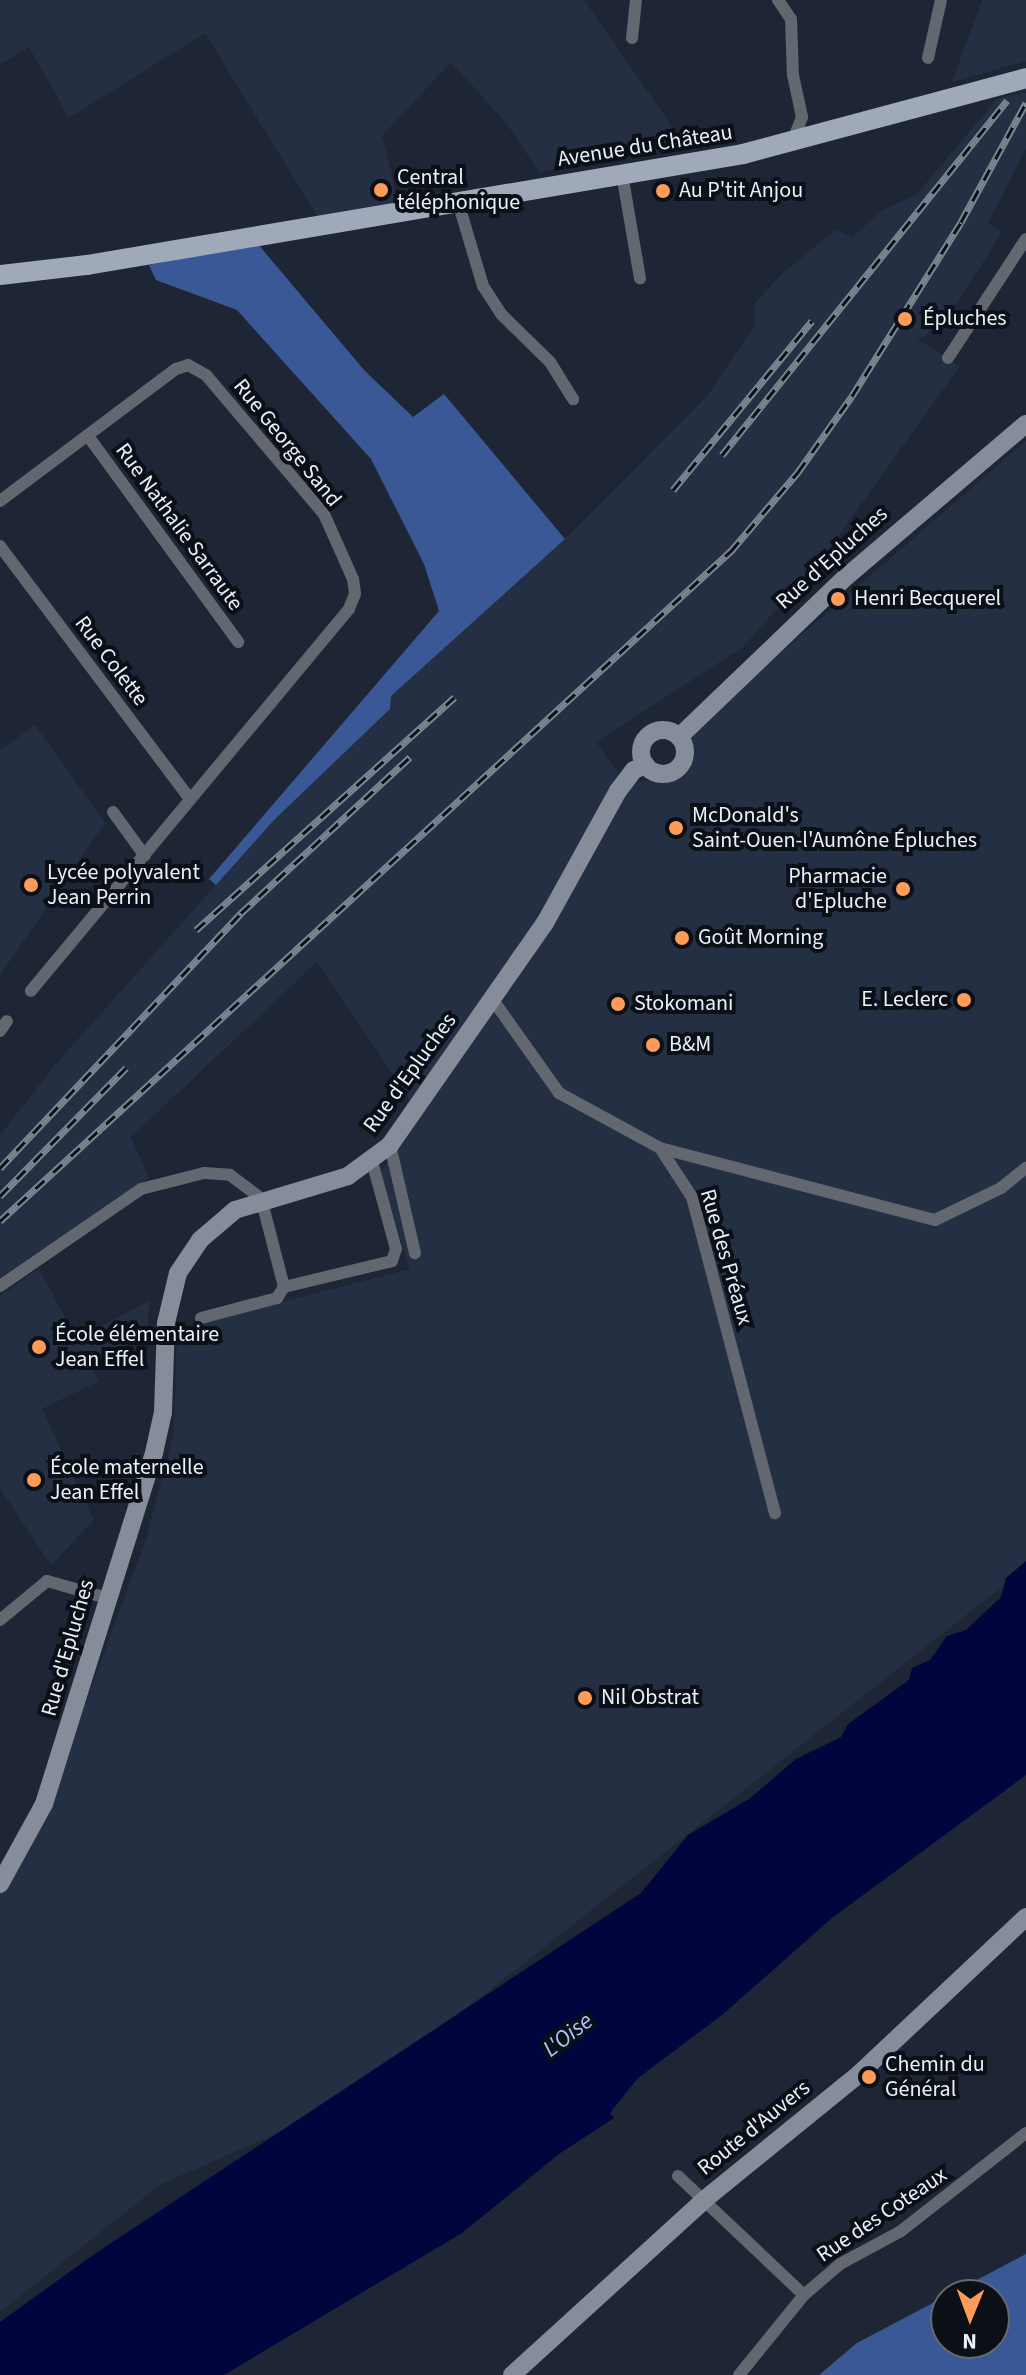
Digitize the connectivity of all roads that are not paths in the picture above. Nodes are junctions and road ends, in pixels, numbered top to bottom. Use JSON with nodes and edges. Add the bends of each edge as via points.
{"nodes":[{"id":1,"x":636,"y":0,"type":"edge"},
{"id":2,"x":778,"y":0,"type":"edge"},
{"id":3,"x":941,"y":0,"type":"edge"},
{"id":4,"x":632,"y":38,"type":"dead end"},
{"id":5,"x":928,"y":58,"type":"dead end"},
{"id":6,"x":1017,"y":80,"type":"edge"},
{"id":7,"x":802,"y":117,"type":"junction"},
{"id":8,"x":824,"y":134,"type":"junction"},
{"id":9,"x":790,"y":143,"type":"junction"},
{"id":10,"x":622,"y":174,"type":"junction"},
{"id":11,"x":458,"y":202,"type":"junction"},
{"id":12,"x":1026,"y":239,"type":"edge"},
{"id":13,"x":0,"y":275,"type":"edge"},
{"id":14,"x":640,"y":278,"type":"dead end"},
{"id":15,"x":948,"y":358,"type":"dead end"},
{"id":16,"x":573,"y":399,"type":"dead end"},
{"id":17,"x":1026,"y":424,"type":"edge"},
{"id":18,"x":88,"y":436,"type":"junction"},
{"id":19,"x":0,"y":501,"type":"edge"},
{"id":20,"x":0,"y":546,"type":"edge"},
{"id":21,"x":238,"y":642,"type":"dead end"},
{"id":22,"x":679,"y":737,"type":"junction"},
{"id":23,"x":646,"y":765,"type":"junction"},
{"id":24,"x":190,"y":799,"type":"junction"},
{"id":25,"x":113,"y":812,"type":"dead end"},
{"id":26,"x":145,"y":856,"type":"junction"},
{"id":27,"x":31,"y":991,"type":"dead end"},
{"id":28,"x":493,"y":1000,"type":"junction"},
{"id":29,"x":390,"y":1145,"type":"junction"},
{"id":30,"x":660,"y":1148,"type":"junction"},
{"id":31,"x":372,"y":1161,"type":"junction"},
{"id":32,"x":1026,"y":1168,"type":"edge"},
{"id":33,"x":261,"y":1198,"type":"junction"},
{"id":34,"x":415,"y":1253,"type":"dead end"},
{"id":35,"x":0,"y":1286,"type":"edge"},
{"id":36,"x":284,"y":1287,"type":"junction"},
{"id":37,"x":201,"y":1318,"type":"dead end"},
{"id":38,"x":775,"y":1513,"type":"dead end"},
{"id":39,"x":107,"y":1598,"type":"junction"},
{"id":40,"x":0,"y":1620,"type":"edge"},
{"id":41,"x":0,"y":1884,"type":"edge"},
{"id":42,"x":1026,"y":1917,"type":"edge"},
{"id":43,"x":1026,"y":2133,"type":"edge"},
{"id":44,"x":678,"y":2176,"type":"dead end"},
{"id":45,"x":704,"y":2200,"type":"junction"},
{"id":46,"x":804,"y":2295,"type":"junction"},
{"id":47,"x":512,"y":2375,"type":"edge"},
{"id":48,"x":739,"y":2375,"type":"edge"}],
"edges":[{"from":1,"to":4,"type":"street"},
{"from":2,"to":7,"type":"street","via":[[791,19],[793,75]]},
{"from":3,"to":5,"type":"street"},
{"from":6,"to":8,"type":"main road","name":"Avenue du Château"},
{"from":7,"to":8,"type":"street"},
{"from":7,"to":9,"type":"street"},
{"from":8,"to":9,"type":"main road","name":"Avenue du Château"},
{"from":9,"to":10,"type":"main road","name":"Avenue du Château"},
{"from":10,"to":11,"type":"main road","name":"Avenue du Château"},
{"from":10,"to":14,"type":"street"},
{"from":11,"to":13,"type":"main road","name":"Avenue du Château"},
{"from":11,"to":16,"type":"street","via":[[483,286],[502,315],[550,362]]},
{"from":12,"to":15,"type":"street"},
{"from":17,"to":22,"type":"street","name":"Rue d'Epluches","via":[[852,572]]},
{"from":18,"to":19,"type":"street","name":"Rue George Sand"},
{"from":18,"to":21,"type":"street","name":"Rue Nathalie Sarraute"},
{"from":18,"to":24,"type":"street","name":"Rue George Sand","via":[[188,365],[206,375],[324,514],[353,579],[349,609]]},
{"from":20,"to":24,"type":"street","name":"Rue Colette"},
{"from":22,"to":23,"type":"street","via":[[666,730],[651,733],[643,744]]},
{"from":22,"to":23,"type":"street","via":[[685,757],[677,769],[664,774]]},
{"from":23,"to":28,"type":"street","name":"Rue d'Epluches","via":[[634,770],[618,791],[545,923]]},
{"from":24,"to":26,"type":"street","name":"Rue George Sand"},
{"from":25,"to":26,"type":"street"},
{"from":26,"to":27,"type":"street","name":"Rue George Sand"},
{"from":28,"to":29,"type":"street","name":"Rue d'Epluches"},
{"from":28,"to":30,"type":"street","via":[[559,1093]]},
{"from":29,"to":31,"type":"street","name":"Rue d'Epluches"},
{"from":29,"to":34,"type":"street"},
{"from":30,"to":32,"type":"street","via":[[935,1220],[1001,1188]]},
{"from":30,"to":38,"type":"street","name":"Rue des Préaux","via":[[698,1214]]},
{"from":31,"to":33,"type":"street","name":"Rue d'Epluches","via":[[348,1176]]},
{"from":31,"to":36,"type":"street","via":[[396,1249],[392,1261]]},
{"from":33,"to":35,"type":"street","via":[[248,1184],[222,1173],[168,1179],[89,1221]]},
{"from":33,"to":36,"type":"street"},
{"from":33,"to":39,"type":"street","name":"Rue d'Epluches","via":[[218,1223],[178,1273],[166,1323],[160,1431]]},
{"from":36,"to":37,"type":"street","via":[[277,1298]]},
{"from":39,"to":40,"type":"street","via":[[47,1581]]},
{"from":39,"to":41,"type":"street","name":"Rue d'Epluches","via":[[44,1804]]},
{"from":42,"to":45,"type":"street","name":"Route d'Auvers","via":[[860,2073]]},
{"from":43,"to":46,"type":"street","name":"Rue des Coteaux","via":[[954,2193],[840,2264]]},
{"from":44,"to":45,"type":"street"},
{"from":45,"to":46,"type":"street"},
{"from":45,"to":47,"type":"street","name":"Route d'Auvers"},
{"from":46,"to":48,"type":"street","name":"Rue des Coteaux"}]}
